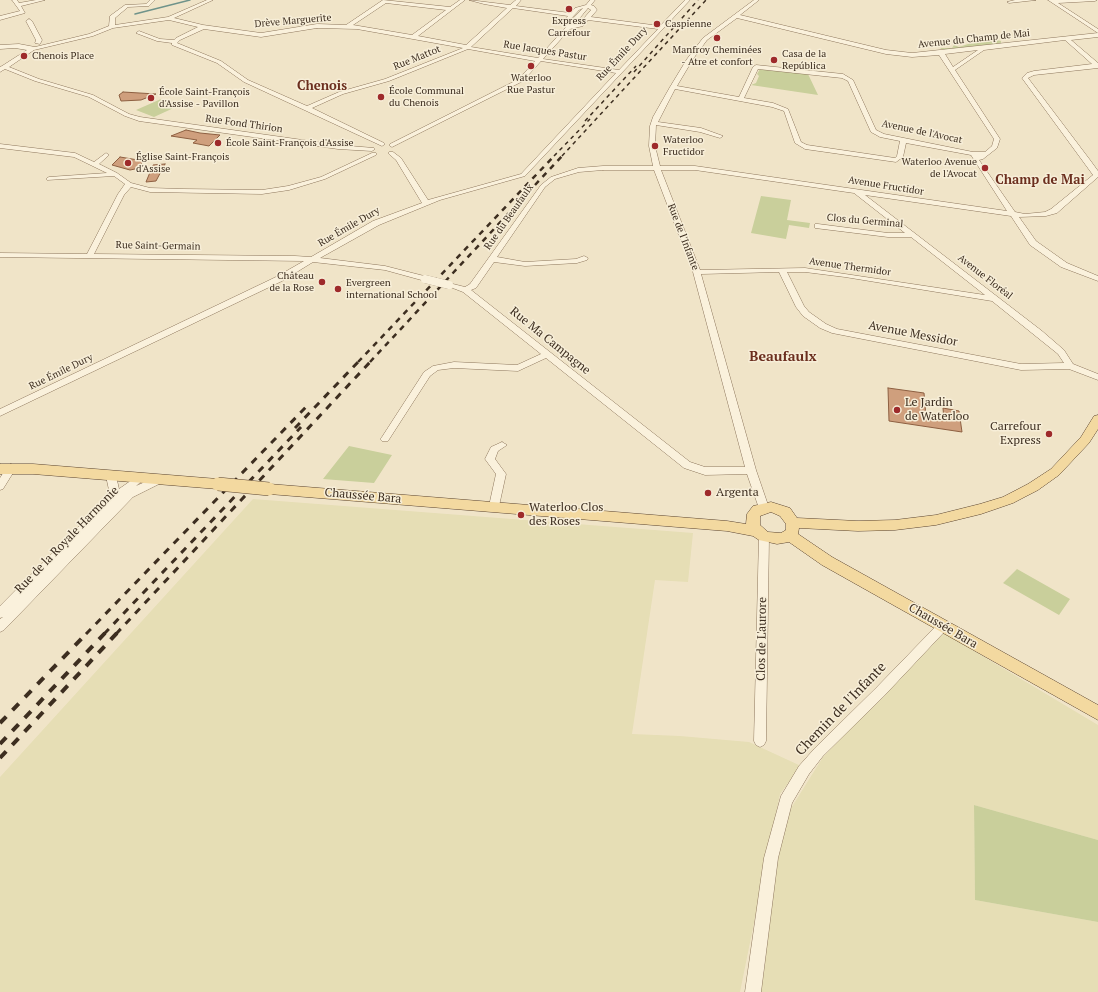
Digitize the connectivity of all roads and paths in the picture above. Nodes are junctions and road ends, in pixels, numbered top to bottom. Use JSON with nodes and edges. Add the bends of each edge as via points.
{"nodes":[{"id":1,"x":14,"y":0,"type":"edge"},
{"id":2,"x":43,"y":0,"type":"edge"},
{"id":3,"x":153,"y":0,"type":"edge"},
{"id":4,"x":211,"y":0,"type":"edge"},
{"id":5,"x":255,"y":0,"type":"edge"},
{"id":6,"x":260,"y":0,"type":"edge"},
{"id":7,"x":278,"y":0,"type":"edge"},
{"id":8,"x":288,"y":0,"type":"edge"},
{"id":9,"x":463,"y":0,"type":"edge"},
{"id":10,"x":471,"y":0,"type":"edge"},
{"id":11,"x":519,"y":0,"type":"edge"},
{"id":12,"x":593,"y":0,"type":"edge"},
{"id":13,"x":688,"y":0,"type":"edge"},
{"id":14,"x":757,"y":0,"type":"edge"},
{"id":15,"x":1034,"y":0,"type":"edge"},
{"id":16,"x":1095,"y":0,"type":"edge"},
{"id":17,"x":1052,"y":1,"type":"edge"},
{"id":18,"x":1009,"y":2,"type":"dead end"},
{"id":19,"x":19,"y":6,"type":"junction"},
{"id":20,"x":588,"y":6,"type":"junction"},
{"id":21,"x":511,"y":7,"type":"junction"},
{"id":22,"x":450,"y":9,"type":"junction"},
{"id":23,"x":571,"y":15,"type":"junction"},
{"id":24,"x":736,"y":16,"type":"junction"},
{"id":25,"x":0,"y":18,"type":"edge"},
{"id":26,"x":169,"y":18,"type":"junction"},
{"id":27,"x":588,"y":18,"type":"junction"},
{"id":28,"x":29,"y":21,"type":"dead end"},
{"id":29,"x":112,"y":27,"type":"junction"},
{"id":30,"x":203,"y":27,"type":"junction"},
{"id":31,"x":347,"y":27,"type":"junction"},
{"id":32,"x":570,"y":27,"type":"junction"},
{"id":33,"x":662,"y":28,"type":"junction"},
{"id":34,"x":1098,"y":31,"type":"edge"},
{"id":35,"x":139,"y":32,"type":"dead end"},
{"id":36,"x":1098,"y":35,"type":"edge"},
{"id":37,"x":413,"y":37,"type":"junction"},
{"id":38,"x":1066,"y":38,"type":"junction"},
{"id":39,"x":174,"y":42,"type":"junction"},
{"id":40,"x":41,"y":45,"type":"junction"},
{"id":41,"x":0,"y":47,"type":"edge"},
{"id":42,"x":29,"y":47,"type":"junction"},
{"id":43,"x":468,"y":48,"type":"junction"},
{"id":44,"x":983,"y":48,"type":"junction"},
{"id":45,"x":941,"y":53,"type":"junction"},
{"id":46,"x":540,"y":59,"type":"junction"},
{"id":47,"x":1098,"y":65,"type":"edge"},
{"id":48,"x":2,"y":68,"type":"edge"},
{"id":49,"x":952,"y":70,"type":"junction"},
{"id":50,"x":620,"y":72,"type":"junction"},
{"id":51,"x":673,"y":87,"type":"junction"},
{"id":52,"x":741,"y":99,"type":"junction"},
{"id":53,"x":306,"y":108,"type":"junction"},
{"id":54,"x":654,"y":123,"type":"junction"},
{"id":55,"x":720,"y":136,"type":"dead end"},
{"id":56,"x":903,"y":140,"type":"junction"},
{"id":57,"x":382,"y":144,"type":"junction"},
{"id":58,"x":392,"y":145,"type":"junction"},
{"id":59,"x":0,"y":146,"type":"edge"},
{"id":60,"x":381,"y":153,"type":"junction"},
{"id":61,"x":106,"y":155,"type":"dead end"},
{"id":62,"x":976,"y":157,"type":"junction"},
{"id":63,"x":1098,"y":160,"type":"edge"},
{"id":64,"x":1088,"y":161,"type":"junction"},
{"id":65,"x":95,"y":164,"type":"junction"},
{"id":66,"x":657,"y":168,"type":"junction"},
{"id":67,"x":115,"y":174,"type":"junction"},
{"id":68,"x":1097,"y":175,"type":"edge"},
{"id":69,"x":49,"y":179,"type":"dead end"},
{"id":70,"x":129,"y":184,"type":"junction"},
{"id":71,"x":857,"y":192,"type":"junction"},
{"id":72,"x":426,"y":203,"type":"junction"},
{"id":73,"x":1014,"y":215,"type":"junction"},
{"id":74,"x":818,"y":226,"type":"dead end"},
{"id":75,"x":910,"y":235,"type":"junction"},
{"id":76,"x":0,"y":255,"type":"edge"},
{"id":77,"x":90,"y":256,"type":"junction"},
{"id":78,"x":584,"y":258,"type":"dead end"},
{"id":79,"x":316,"y":259,"type":"junction"},
{"id":80,"x":492,"y":259,"type":"junction"},
{"id":81,"x":782,"y":270,"type":"junction"},
{"id":82,"x":698,"y":272,"type":"junction"},
{"id":83,"x":479,"y":277,"type":"junction"},
{"id":84,"x":1098,"y":279,"type":"edge"},
{"id":85,"x":452,"y":286,"type":"junction"},
{"id":86,"x":466,"y":290,"type":"junction"},
{"id":87,"x":998,"y":299,"type":"junction"},
{"id":88,"x":547,"y":354,"type":"junction"},
{"id":89,"x":1070,"y":366,"type":"junction"},
{"id":90,"x":1098,"y":377,"type":"edge"},
{"id":91,"x":0,"y":413,"type":"edge"},
{"id":92,"x":1098,"y":419,"type":"edge"},
{"id":93,"x":385,"y":439,"type":"dead end"},
{"id":94,"x":502,"y":445,"type":"dead end"},
{"id":95,"x":6,"y":468,"type":"edge"},
{"id":96,"x":751,"y":470,"type":"junction"},
{"id":97,"x":111,"y":476,"type":"junction"},
{"id":98,"x":139,"y":479,"type":"junction"},
{"id":99,"x":158,"y":480,"type":"junction"},
{"id":100,"x":0,"y":486,"type":"edge"},
{"id":101,"x":113,"y":498,"type":"junction"},
{"id":102,"x":494,"y":506,"type":"junction"},
{"id":103,"x":764,"y":508,"type":"junction"},
{"id":104,"x":758,"y":529,"type":"junction"},
{"id":105,"x":791,"y":529,"type":"junction"},
{"id":106,"x":0,"y":613,"type":"edge"},
{"id":107,"x":0,"y":626,"type":"edge"},
{"id":108,"x":943,"y":626,"type":"junction"},
{"id":109,"x":1098,"y":714,"type":"edge"},
{"id":110,"x":760,"y":741,"type":"dead end"},
{"id":111,"x":753,"y":992,"type":"edge"}],
"edges":[{"from":1,"to":19,"type":"street"},
{"from":2,"to":19,"type":"street"},
{"from":3,"to":29,"type":"street","via":[[147,5],[127,6],[112,17]]},
{"from":4,"to":26,"type":"street"},
{"from":5,"to":6,"type":"street"},
{"from":7,"to":8,"type":"street"},
{"from":9,"to":22,"type":"street"},
{"from":10,"to":21,"type":"street"},
{"from":11,"to":21,"type":"street","name":"Rue Mattot"},
{"from":12,"to":20,"type":"street"},
{"from":13,"to":33,"type":"street","name":"Rue Émile Dury"},
{"from":14,"to":24,"type":"street","name":"Rue de l'Infante"},
{"from":15,"to":18,"type":"street"},
{"from":16,"to":17,"type":"street"},
{"from":17,"to":34,"type":"street"},
{"from":19,"to":25,"type":"street","via":[[23,11],[21,13]]},
{"from":20,"to":23,"type":"street","via":[[578,7]]},
{"from":20,"to":27,"type":"street","via":[[594,8]]},
{"from":20,"to":32,"type":"street"},
{"from":21,"to":23,"type":"street"},
{"from":21,"to":43,"type":"street","name":"Rue Mattot"},
{"from":22,"to":31,"type":"street","via":[[385,1]]},
{"from":22,"to":37,"type":"street"},
{"from":23,"to":32,"type":"street","via":[[564,23]]},
{"from":24,"to":45,"type":"street","name":"Avenue du Champ de Mai","via":[[886,52],[912,55]]},
{"from":24,"to":51,"type":"street","name":"Rue de l'Infante","via":[[699,46]]},
{"from":26,"to":29,"type":"street"},
{"from":26,"to":30,"type":"street","name":"Drève Marguerite"},
{"from":27,"to":32,"type":"street","via":[[582,25]]},
{"from":27,"to":33,"type":"street"},
{"from":28,"to":40,"type":"street"},
{"from":29,"to":40,"type":"street","via":[[91,35]]},
{"from":30,"to":31,"type":"street","name":"Drève Marguerite","via":[[261,35],[317,26]]},
{"from":30,"to":39,"type":"street"},
{"from":31,"to":37,"type":"street","name":"Drève Marguerite"},
{"from":32,"to":46,"type":"street"},
{"from":33,"to":50,"type":"street","name":"Rue Émile Dury"},
{"from":35,"to":39,"type":"street","via":[[159,40]]},
{"from":36,"to":38,"type":"street","name":"Avenue du Champ de Mai"},
{"from":37,"to":43,"type":"street","name":"Drève Marguerite"},
{"from":38,"to":44,"type":"street","name":"Avenue du Champ de Mai"},
{"from":38,"to":47,"type":"street"},
{"from":39,"to":53,"type":"street","via":[[176,46],[220,62],[246,81]]},
{"from":40,"to":42,"type":"street"},
{"from":41,"to":42,"type":"street"},
{"from":42,"to":48,"type":"street"},
{"from":43,"to":46,"type":"street","name":"Rue Jacques Pastur"},
{"from":43,"to":53,"type":"street","name":"Rue Mattot","via":[[387,80],[341,92]]},
{"from":44,"to":45,"type":"street","name":"Avenue du Champ de Mai"},
{"from":44,"to":49,"type":"street"},
{"from":45,"to":49,"type":"street"},
{"from":46,"to":50,"type":"street","name":"Rue Jacques Pastur"},
{"from":46,"to":58,"type":"street","via":[[525,76],[508,88]]},
{"from":47,"to":64,"type":"street","via":[[1034,73],[1025,78]]},
{"from":48,"to":60,"type":"street","name":"Rue Fond Thirion","via":[[91,96],[139,119]]},
{"from":49,"to":62,"type":"street","via":[[997,139],[994,147],[986,154]]},
{"from":50,"to":72,"type":"street","name":"Rue Émile Dury","via":[[522,175]]},
{"from":51,"to":52,"type":"street"},
{"from":51,"to":54,"type":"street","name":"Rue de l'Infante"},
{"from":52,"to":56,"type":"street","via":[[786,110],[798,143],[805,147],[896,160],[900,157]]},
{"from":52,"to":56,"type":"street","name":"Avenue de l'Avocat","via":[[756,67],[843,76],[850,80],[874,132]]},
{"from":53,"to":57,"type":"street"},
{"from":54,"to":55,"type":"street","via":[[701,130]]},
{"from":54,"to":66,"type":"street","name":"Rue de l'Infante","via":[[652,154]]},
{"from":56,"to":62,"type":"street","name":"Avenue de l'Avocat"},
{"from":57,"to":58,"type":"street"},
{"from":57,"to":60,"type":"street"},
{"from":58,"to":60,"type":"street","via":[[394,148]]},
{"from":59,"to":65,"type":"street","via":[[80,156]]},
{"from":60,"to":70,"type":"street","via":[[312,182],[277,190],[166,191]]},
{"from":60,"to":72,"type":"street","via":[[399,159]]},
{"from":61,"to":65,"type":"street"},
{"from":62,"to":73,"type":"street","via":[[979,166]]},
{"from":63,"to":64,"type":"street"},
{"from":64,"to":68,"type":"street"},
{"from":65,"to":67,"type":"street"},
{"from":66,"to":71,"type":"street","name":"Avenue Fructidor","via":[[708,170]]},
{"from":66,"to":80,"type":"street","name":"Rue du Beaufaulx","via":[[590,169],[553,178],[543,186]]},
{"from":66,"to":82,"type":"street","name":"Rue de l'Infante"},
{"from":67,"to":69,"type":"street"},
{"from":67,"to":70,"type":"street"},
{"from":68,"to":73,"type":"street","name":"Avenue Fructidor","via":[[1054,211],[1037,216]]},
{"from":70,"to":77,"type":"street","via":[[121,194]]},
{"from":71,"to":73,"type":"street","name":"Avenue Fructidor"},
{"from":71,"to":75,"type":"street","name":"Avenue Floréal"},
{"from":72,"to":79,"type":"street","name":"Rue Émile Dury","via":[[376,223]]},
{"from":73,"to":84,"type":"street","via":[[1033,242],[1046,254],[1064,265]]},
{"from":74,"to":75,"type":"street","name":"Clos du Germinal","via":[[888,235]]},
{"from":75,"to":87,"type":"street","name":"Avenue Floréal"},
{"from":76,"to":77,"type":"street","name":"Rue Saint-Germain"},
{"from":77,"to":79,"type":"street","name":"Rue Saint-Germain"},
{"from":78,"to":80,"type":"street","via":[[525,264]]},
{"from":79,"to":85,"type":"street","name":"Rue Ma Campagne","bridge":true,"via":[[385,268]]},
{"from":79,"to":91,"type":"street","name":"Rue Émile Dury"},
{"from":80,"to":83,"type":"street","name":"Rue du Beaufaulx"},
{"from":81,"to":82,"type":"street","name":"Avenue Thermidor"},
{"from":81,"to":87,"type":"street","name":"Avenue Thermidor","via":[[845,275]]},
{"from":81,"to":89,"type":"street","name":"Avenue Messidor","via":[[806,314],[835,331],[1021,367]]},
{"from":82,"to":96,"type":"street","name":"Rue de l'Infante"},
{"from":83,"to":85,"type":"street"},
{"from":83,"to":86,"type":"street","name":"Rue du Beaufaulx"},
{"from":85,"to":86,"type":"street","name":"Rue Ma Campagne"},
{"from":86,"to":88,"type":"street","name":"Rue Ma Campagne"},
{"from":87,"to":89,"type":"street","name":"Avenue Floréal","via":[[1061,352]]},
{"from":88,"to":93,"type":"street","via":[[518,368],[454,365],[436,368],[427,374]]},
{"from":88,"to":96,"type":"street","name":"Rue Ma Campagne","via":[[688,465],[705,471]]},
{"from":89,"to":90,"type":"street"},
{"from":92,"to":105,"type":"main road","via":[[1085,440],[1055,472],[1008,500],[936,520],[895,525]]},
{"from":94,"to":102,"type":"street","via":[[494,449],[490,459],[501,474]]},
{"from":95,"to":97,"type":"main road","name":"Chaussée Bara"},
{"from":95,"to":100,"type":"street"},
{"from":96,"to":103,"type":"street","name":"Rue de l'Infante"},
{"from":97,"to":98,"type":"main road","name":"Chaussée Bara"},
{"from":97,"to":101,"type":"street","name":"Rue de la Royale Harmonie"},
{"from":98,"to":99,"type":"main road","name":"Chaussée Bara"},
{"from":98,"to":101,"type":"street","name":"Rue de la Royale Harmonie"},
{"from":99,"to":102,"type":"main road","name":"Chaussée Bara","bridge":true},
{"from":99,"to":107,"type":"street","name":"Rue de la Royale Harmonie","via":[[129,494]]},
{"from":101,"to":106,"type":"street","name":"Rue de la Royale Harmonie"},
{"from":102,"to":104,"type":"main road","name":"Chaussée Bara"},
{"from":103,"to":104,"type":"main road","via":[[758,510]]},
{"from":103,"to":105,"type":"main road","via":[[786,512]]},
{"from":104,"to":105,"type":"main road","via":[[777,539]]},
{"from":104,"to":110,"type":"street","name":"Clos de L'aurore"},
{"from":105,"to":108,"type":"main road","name":"Chaussée Bara","via":[[827,561]]},
{"from":108,"to":109,"type":"main road","name":"Chaussée Bara"},
{"from":108,"to":111,"type":"street","name":"Chemin de l'Infante","via":[[820,752],[804,770],[786,801],[771,858]]}]}
